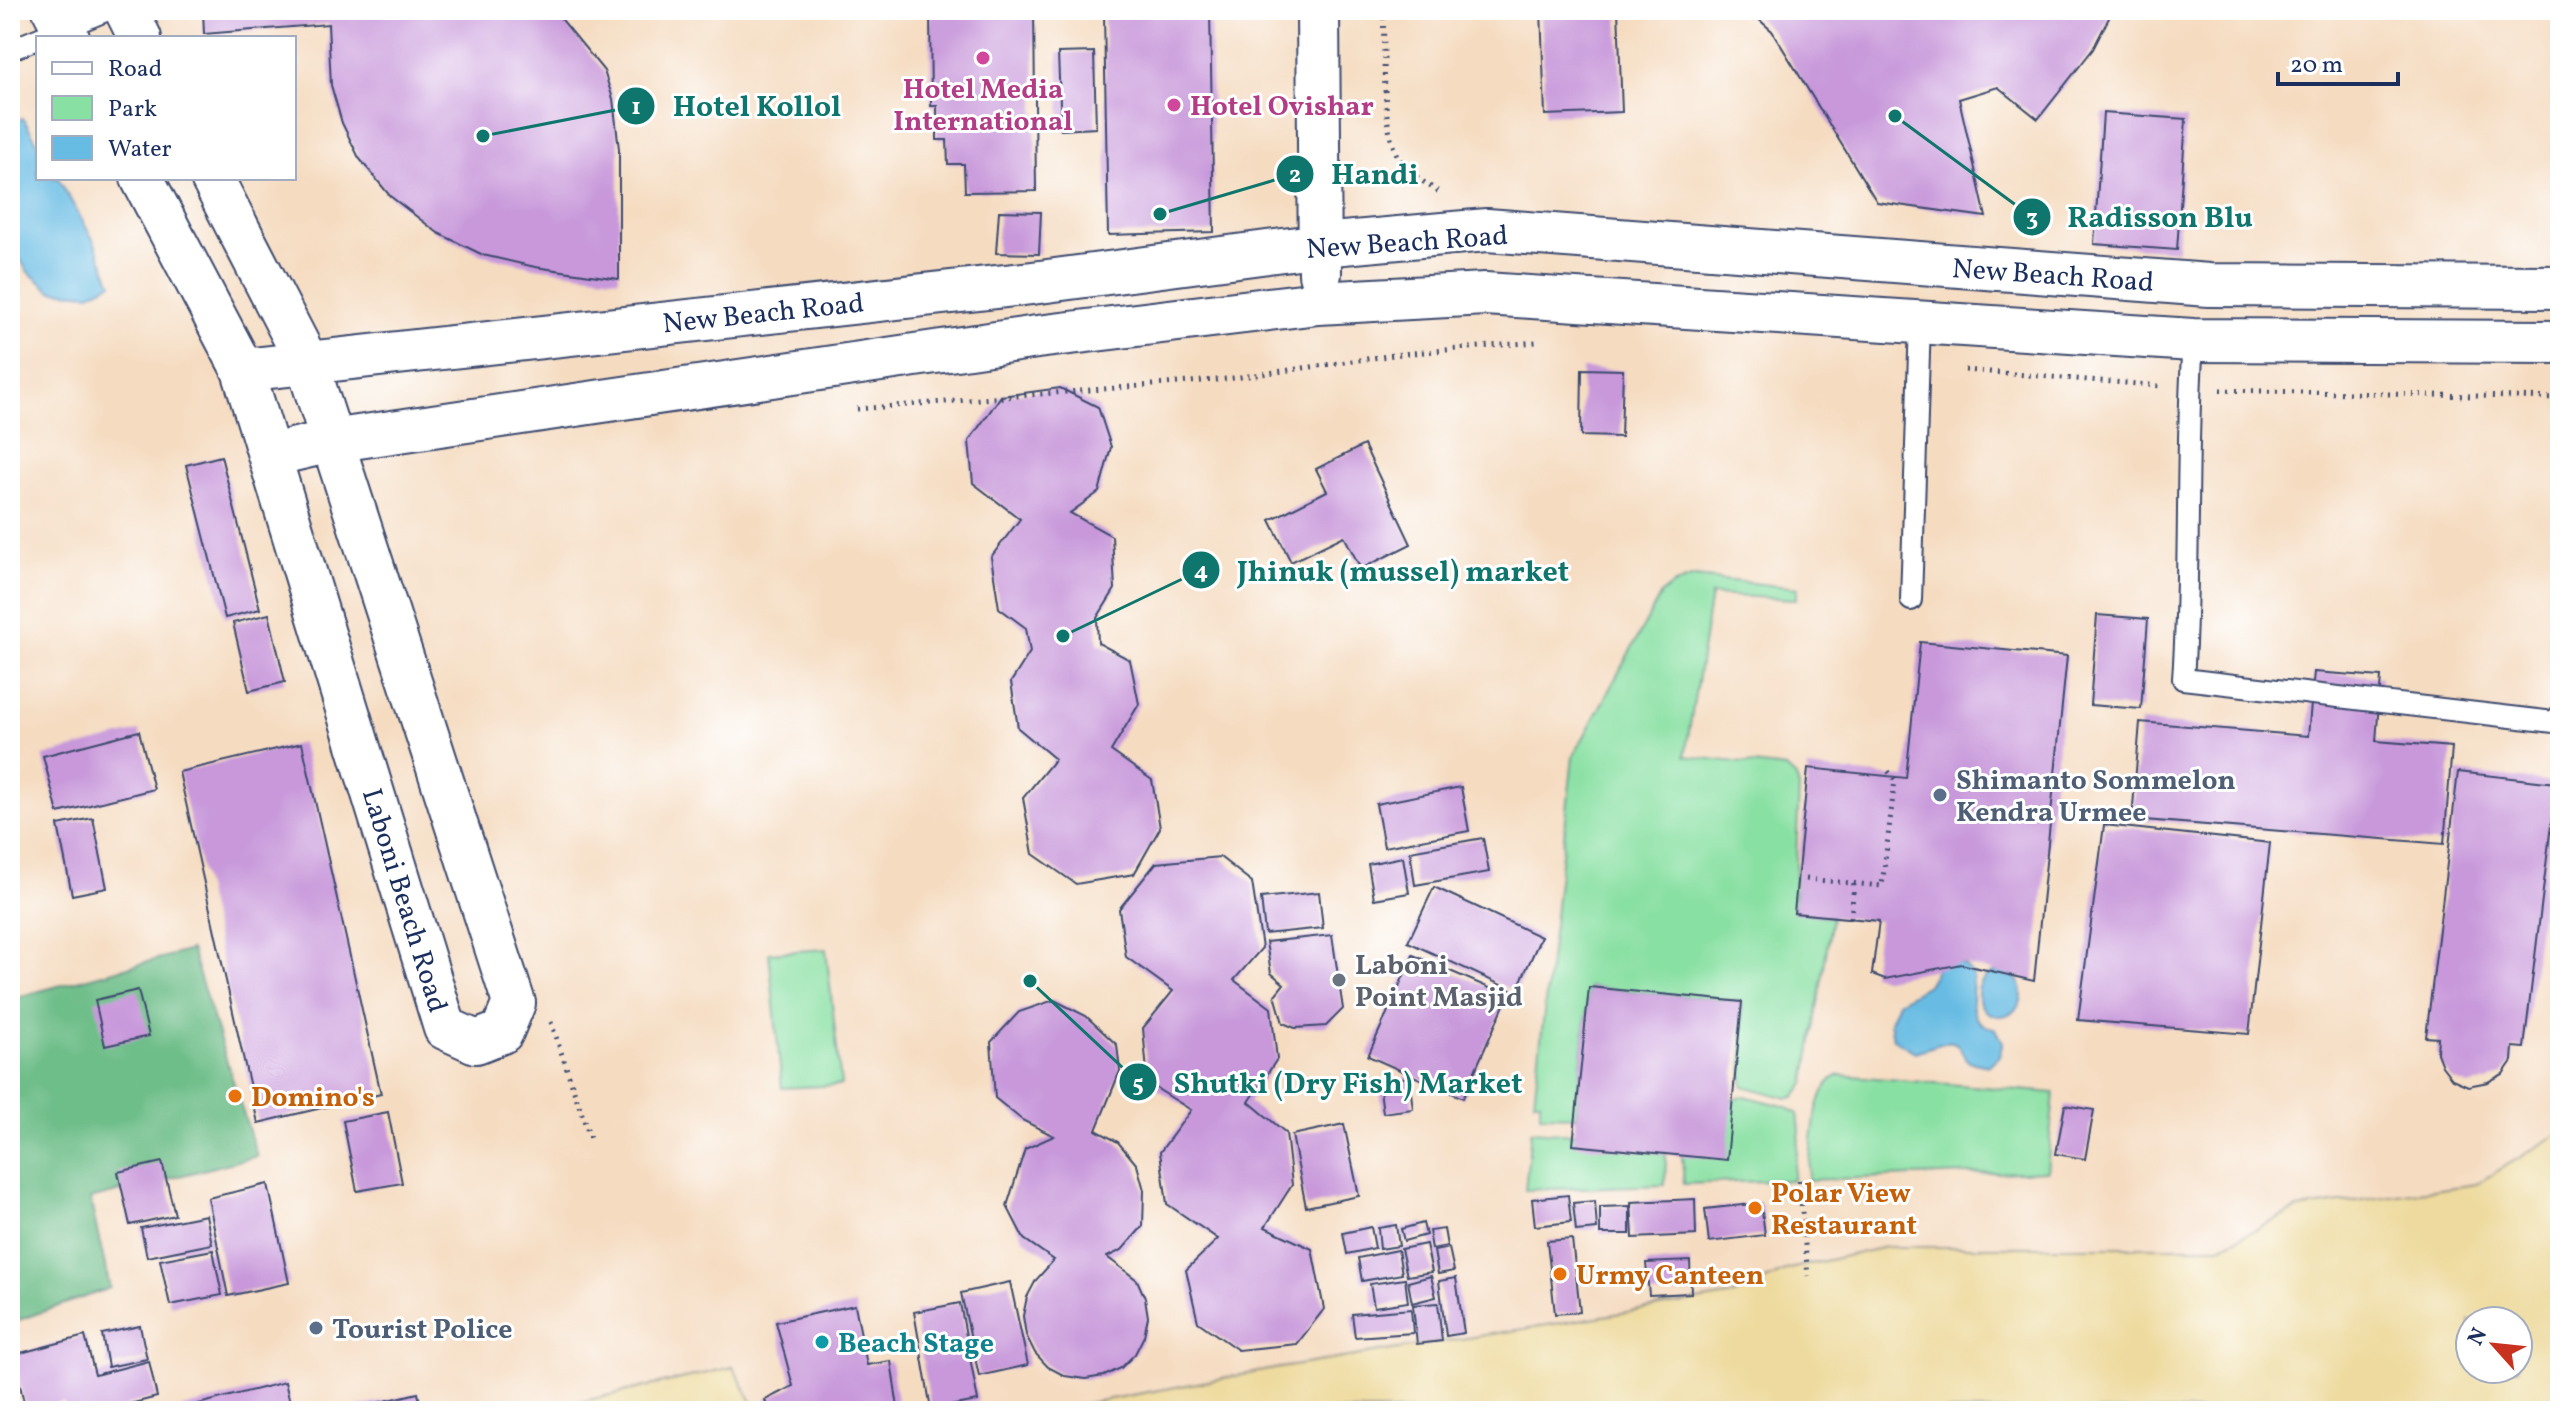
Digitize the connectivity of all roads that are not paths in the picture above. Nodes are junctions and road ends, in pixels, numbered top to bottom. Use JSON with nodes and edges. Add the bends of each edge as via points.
{"nodes":[{"id":1,"x":108,"y":10,"type":"edge"},
{"id":2,"x":126,"y":10,"type":"edge"},
{"id":3,"x":1318,"y":10,"type":"edge"},
{"id":4,"x":62,"y":25,"type":"edge"},
{"id":5,"x":39,"y":36,"type":"edge"},
{"id":6,"x":139,"y":36,"type":"edge"},
{"id":7,"x":36,"y":38,"type":"edge"},
{"id":8,"x":10,"y":50,"type":"edge"},
{"id":9,"x":143,"y":180,"type":"edge"},
{"id":10,"x":213,"y":180,"type":"edge"},
{"id":11,"x":1321,"y":245,"type":"junction"},
{"id":12,"x":1926,"y":264,"type":"junction"},
{"id":13,"x":2516,"y":287,"type":"junction"},
{"id":14,"x":2560,"y":287,"type":"edge"},
{"id":15,"x":1318,"y":303,"type":"junction"},
{"id":16,"x":1920,"y":322,"type":"junction"},
{"id":17,"x":2193,"y":340,"type":"junction"},
{"id":18,"x":2516,"y":341,"type":"junction"},
{"id":19,"x":2560,"y":342,"type":"edge"},
{"id":20,"x":306,"y":360,"type":"junction"},
{"id":21,"x":243,"y":370,"type":"junction"},
{"id":22,"x":331,"y":441,"type":"junction"},
{"id":23,"x":271,"y":455,"type":"junction"},
{"id":24,"x":1911,"y":600,"type":"dead end"},
{"id":25,"x":2560,"y":715,"type":"edge"}],
"edges":[{"from":1,"to":4,"type":"lane"},
{"from":2,"to":6,"type":"street"},
{"from":3,"to":11,"type":"street"},
{"from":4,"to":5,"type":"lane"},
{"from":7,"to":8,"type":"lane"},
{"from":9,"to":21,"type":"street","name":"Laboni Beach Road"},
{"from":10,"to":20,"type":"street","name":"Laboni Beach Road"},
{"from":11,"to":12,"type":"street","name":"New Beach Road","via":[[1487,230]]},
{"from":11,"to":15,"type":"street"},
{"from":11,"to":20,"type":"street","name":"New Beach Road","via":[[1032,283]]},
{"from":12,"to":13,"type":"street","name":"New Beach Road","via":[[2209,285]]},
{"from":12,"to":16,"type":"street"},
{"from":13,"to":14,"type":"street","name":"New Beach Road"},
{"from":13,"to":18,"type":"street"},
{"from":15,"to":16,"type":"street","name":"New Beach Road","via":[[1485,294]]},
{"from":15,"to":22,"type":"street","name":"New Beach Road","via":[[1037,337]]},
{"from":16,"to":17,"type":"street","name":"New Beach Road"},
{"from":16,"to":24,"type":"lane"},
{"from":17,"to":18,"type":"street","name":"New Beach Road"},
{"from":17,"to":25,"type":"lane","via":[[2190,589],[2183,679],[2554,722]]},
{"from":18,"to":19,"type":"street","name":"New Beach Road"},
{"from":20,"to":21,"type":"street","name":"New Beach Road"},
{"from":20,"to":22,"type":"street","name":"Laboni Beach Road"},
{"from":21,"to":23,"type":"street","name":"Laboni Beach Road"},
{"from":22,"to":23,"type":"street","name":"New Beach Road"},
{"from":22,"to":23,"type":"street","name":"Laboni Beach Road","via":[[514,1003],[502,1032],[476,1042],[445,1028]]}]}
